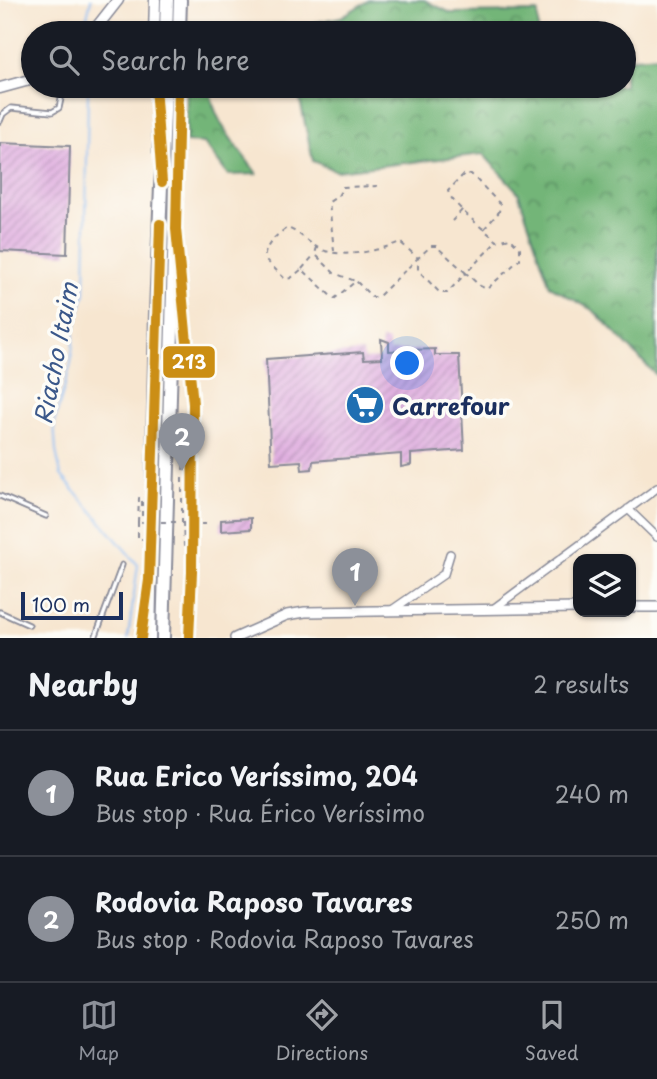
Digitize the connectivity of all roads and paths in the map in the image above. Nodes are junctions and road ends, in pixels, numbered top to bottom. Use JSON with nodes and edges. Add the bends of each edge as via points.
{"nodes":[{"id":1,"x":118,"y":0,"type":"edge"},
{"id":2,"x":155,"y":0,"type":"edge"},
{"id":3,"x":167,"y":0,"type":"edge"},
{"id":4,"x":180,"y":0,"type":"edge"},
{"id":5,"x":101,"y":21,"type":"edge"},
{"id":6,"x":154,"y":21,"type":"edge"},
{"id":7,"x":166,"y":21,"type":"edge"},
{"id":8,"x":179,"y":21,"type":"edge"},
{"id":9,"x":21,"y":82,"type":"edge"},
{"id":10,"x":0,"y":88,"type":"edge"},
{"id":11,"x":61,"y":98,"type":"edge"},
{"id":12,"x":155,"y":98,"type":"edge"},
{"id":13,"x":165,"y":98,"type":"edge"},
{"id":14,"x":179,"y":98,"type":"edge"},
{"id":15,"x":0,"y":121,"type":"edge"},
{"id":16,"x":162,"y":184,"type":"junction"},
{"id":17,"x":379,"y":186,"type":"dead end"},
{"id":18,"x":463,"y":209,"type":"junction"},
{"id":19,"x":452,"y":221,"type":"dead end"},
{"id":20,"x":176,"y":229,"type":"junction"},
{"id":21,"x":484,"y":229,"type":"junction"},
{"id":22,"x":497,"y":241,"type":"junction"},
{"id":23,"x":317,"y":247,"type":"junction"},
{"id":24,"x":334,"y":252,"type":"junction"},
{"id":25,"x":315,"y":254,"type":"junction"},
{"id":26,"x":418,"y":258,"type":"junction"},
{"id":27,"x":302,"y":269,"type":"junction"},
{"id":28,"x":466,"y":273,"type":"junction"},
{"id":29,"x":356,"y":281,"type":"junction"},
{"id":30,"x":182,"y":478,"type":"dead end"},
{"id":31,"x":657,"y":488,"type":"edge"},
{"id":32,"x":0,"y":495,"type":"edge"},
{"id":33,"x":628,"y":509,"type":"junction"},
{"id":34,"x":46,"y":516,"type":"dead end"},
{"id":35,"x":182,"y":522,"type":"junction"},
{"id":36,"x":209,"y":524,"type":"dead end"},
{"id":37,"x":657,"y":537,"type":"edge"},
{"id":38,"x":150,"y":539,"type":"junction"},
{"id":39,"x":450,"y":554,"type":"dead end"},
{"id":40,"x":122,"y":565,"type":"dead end"},
{"id":41,"x":149,"y":580,"type":"junction"},
{"id":42,"x":636,"y":607,"type":"edge"},
{"id":43,"x":657,"y":607,"type":"edge"},
{"id":44,"x":573,"y":608,"type":"edge"},
{"id":45,"x":493,"y":609,"type":"junction"},
{"id":46,"x":392,"y":610,"type":"junction"},
{"id":47,"x":0,"y":612,"type":"edge"},
{"id":48,"x":29,"y":625,"type":"dead end"},
{"id":49,"x":95,"y":638,"type":"edge"},
{"id":50,"x":141,"y":638,"type":"edge"},
{"id":51,"x":149,"y":638,"type":"edge"},
{"id":52,"x":163,"y":638,"type":"edge"},
{"id":53,"x":189,"y":638,"type":"edge"},
{"id":54,"x":235,"y":638,"type":"edge"}],
"edges":[{"from":1,"to":5,"type":"main road"},
{"from":2,"to":6,"type":"main road"},
{"from":3,"to":7,"type":"highway"},
{"from":4,"to":8,"type":"highway"},
{"from":9,"to":10,"type":"main road"},
{"from":11,"to":15,"type":"lane","via":[[59,108],[52,111],[11,108]]},
{"from":12,"to":16,"type":"main road"},
{"from":13,"to":16,"type":"highway"},
{"from":14,"to":20,"type":"highway"},
{"from":16,"to":38,"type":"highway"},
{"from":17,"to":24,"type":"path","via":[[343,187],[329,202]]},
{"from":18,"to":19,"type":"path"},
{"from":18,"to":21,"type":"path"},
{"from":18,"to":21,"type":"path","via":[[448,191],[468,173],[500,204]]},
{"from":20,"to":52,"type":"highway"},
{"from":20,"to":53,"type":"main road","via":[[193,404]]},
{"from":21,"to":22,"type":"path"},
{"from":22,"to":28,"type":"path"},
{"from":22,"to":28,"type":"path","via":[[514,240],[520,259],[488,289]]},
{"from":23,"to":24,"type":"path"},
{"from":23,"to":25,"type":"path"},
{"from":23,"to":27,"type":"path","via":[[287,229],[265,249],[265,259],[285,279]]},
{"from":24,"to":26,"type":"path","via":[[365,252],[400,242]]},
{"from":25,"to":27,"type":"path"},
{"from":25,"to":29,"type":"path","via":[[334,272]]},
{"from":26,"to":28,"type":"path","via":[[436,246]]},
{"from":26,"to":28,"type":"path","via":[[418,270],[440,293],[447,293]]},
{"from":26,"to":29,"type":"path","via":[[377,297],[372,298]]},
{"from":27,"to":29,"type":"path","via":[[334,299]]},
{"from":30,"to":35,"type":"path","bridge":true},
{"from":31,"to":33,"type":"street"},
{"from":32,"to":34,"type":"lane"},
{"from":33,"to":37,"type":"street"},
{"from":33,"to":45,"type":"street"},
{"from":35,"to":36,"type":"path","bridge":true,"via":[[184,547],[196,547],[197,523]]},
{"from":35,"to":38,"type":"path","bridge":true,"via":[[142,522],[139,498],[138,539]]},
{"from":38,"to":41,"type":"highway"},
{"from":39,"to":46,"type":"street","via":[[444,574]]},
{"from":40,"to":49,"type":"lane"},
{"from":41,"to":50,"type":"highway"},
{"from":41,"to":51,"type":"highway"},
{"from":42,"to":43,"type":"street"},
{"from":44,"to":45,"type":"street"},
{"from":45,"to":46,"type":"street"},
{"from":46,"to":54,"type":"street","via":[[288,615]]},
{"from":47,"to":48,"type":"lane"}]}
